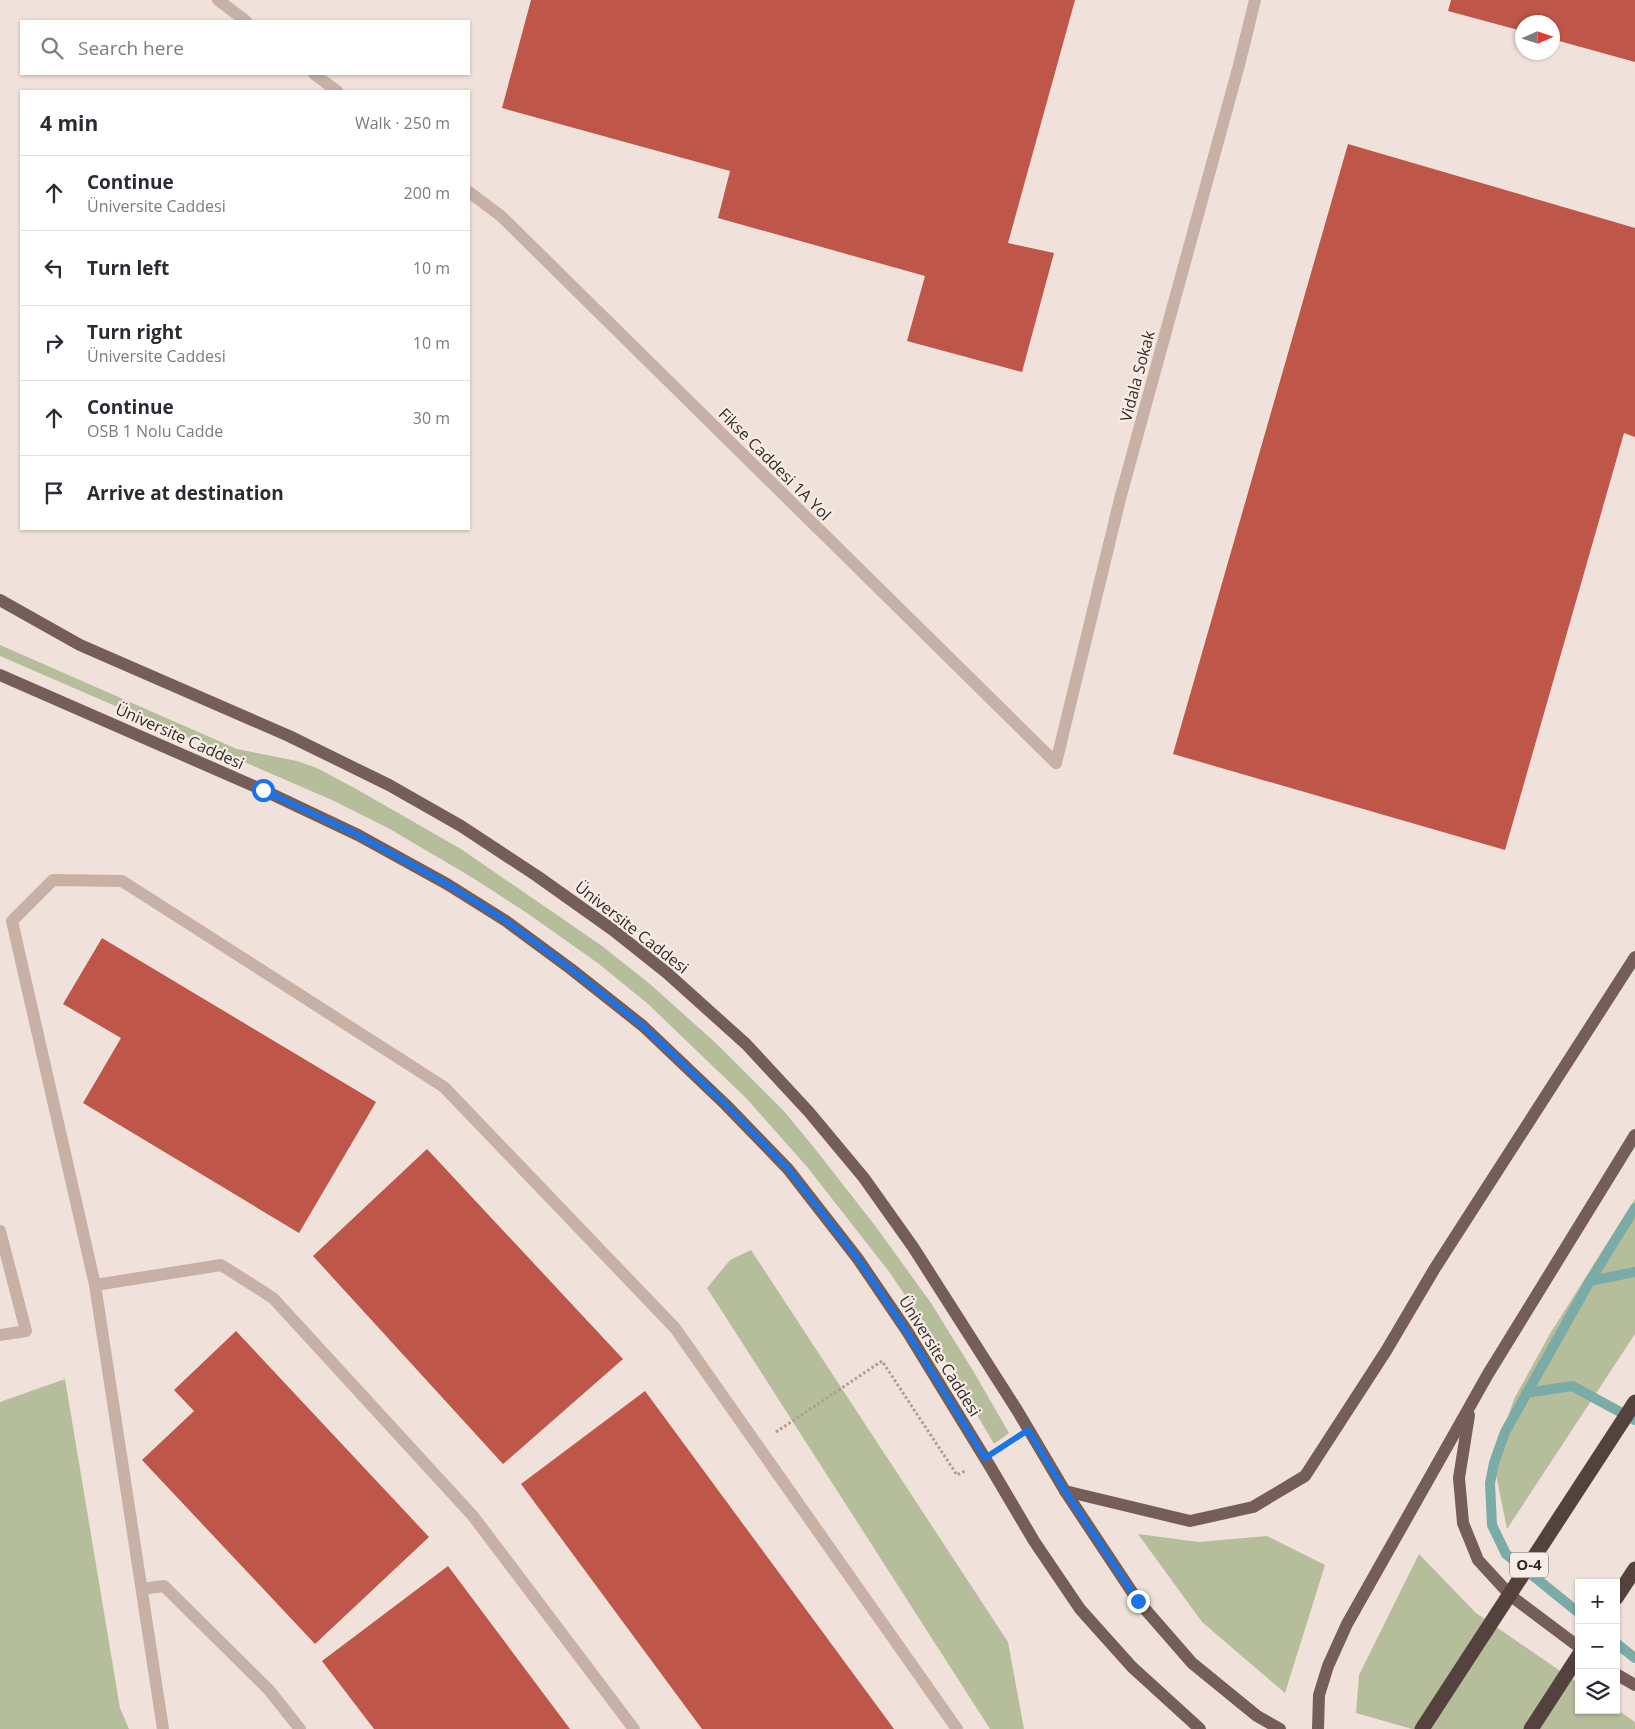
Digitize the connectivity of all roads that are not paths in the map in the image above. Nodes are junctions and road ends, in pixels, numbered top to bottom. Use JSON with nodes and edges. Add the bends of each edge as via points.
{"nodes":[{"id":1,"x":218,"y":0,"type":"edge"},
{"id":2,"x":1255,"y":0,"type":"edge"},
{"id":3,"x":245,"y":20,"type":"edge"},
{"id":4,"x":315,"y":75,"type":"edge"},
{"id":5,"x":336,"y":90,"type":"edge"},
{"id":6,"x":470,"y":193,"type":"edge"},
{"id":7,"x":0,"y":600,"type":"edge"},
{"id":8,"x":0,"y":675,"type":"edge"},
{"id":9,"x":1056,"y":763,"type":"joint"},
{"id":10,"x":1635,"y":957,"type":"edge"},
{"id":11,"x":1635,"y":1135,"type":"edge"},
{"id":12,"x":0,"y":1231,"type":"edge"},
{"id":13,"x":95,"y":1285,"type":"junction"},
{"id":14,"x":0,"y":1335,"type":"edge"},
{"id":15,"x":1635,"y":1402,"type":"edge"},
{"id":16,"x":1470,"y":1408,"type":"junction"},
{"id":17,"x":1065,"y":1491,"type":"junction"},
{"id":18,"x":1635,"y":1569,"type":"edge"},
{"id":19,"x":142,"y":1589,"type":"junction"},
{"id":20,"x":1620,"y":1592,"type":"edge"},
{"id":21,"x":1575,"y":1644,"type":"edge"},
{"id":22,"x":1575,"y":1662,"type":"edge"},
{"id":23,"x":1620,"y":1677,"type":"edge"},
{"id":24,"x":1635,"y":1686,"type":"edge"},
{"id":25,"x":163,"y":1729,"type":"edge"},
{"id":26,"x":300,"y":1729,"type":"edge"},
{"id":27,"x":634,"y":1729,"type":"edge"},
{"id":28,"x":957,"y":1729,"type":"edge"},
{"id":29,"x":1200,"y":1729,"type":"edge"},
{"id":30,"x":1280,"y":1729,"type":"edge"},
{"id":31,"x":1318,"y":1729,"type":"edge"},
{"id":32,"x":1422,"y":1729,"type":"edge"},
{"id":33,"x":1531,"y":1729,"type":"edge"}],
"edges":[{"from":1,"to":3,"type":"street"},
{"from":2,"to":9,"type":"street","name":"Vidala Sokak","via":[[1120,499]]},
{"from":4,"to":5,"type":"street"},
{"from":6,"to":9,"type":"street","name":"Fikse Caddesi 1A Yol","via":[[501,216]]},
{"from":7,"to":17,"type":"main road","name":"Üniversite Caddesi","via":[[80,645],[289,736],[389,785],[453,821],[537,876],[606,924],[667,973],[746,1044],[864,1178],[961,1320]]},
{"from":8,"to":29,"type":"main road","name":"Üniversite Caddesi","via":[[358,835],[506,921],[643,1026],[788,1169],[858,1259],[907,1332],[1034,1541],[1080,1609],[1132,1667]]},
{"from":10,"to":17,"type":"main road","via":[[1305,1476],[1253,1507],[1190,1521]]},
{"from":11,"to":16,"type":"main road"},
{"from":12,"to":14,"type":"street","via":[[26,1331]]},
{"from":13,"to":19,"type":"street"},
{"from":13,"to":27,"type":"street","via":[[221,1265],[272,1298],[473,1516]]},
{"from":13,"to":28,"type":"street","via":[[12,921],[54,880],[122,880],[444,1087],[675,1328]]},
{"from":15,"to":32,"type":"highway","number":"O-4","bridge":true},
{"from":16,"to":21,"type":"main road","via":[[1459,1478],[1463,1523],[1478,1560],[1511,1596]]},
{"from":16,"to":31,"type":"main road","via":[[1348,1624],[1328,1666],[1319,1695]]},
{"from":17,"to":30,"type":"main road","name":"Üniversite Caddesi","via":[[1138,1601],[1192,1663],[1258,1716]]},
{"from":18,"to":20,"type":"highway"},
{"from":19,"to":25,"type":"street"},
{"from":19,"to":26,"type":"street","via":[[164,1586],[269,1690]]},
{"from":22,"to":33,"type":"highway"},
{"from":23,"to":24,"type":"main road"}]}
